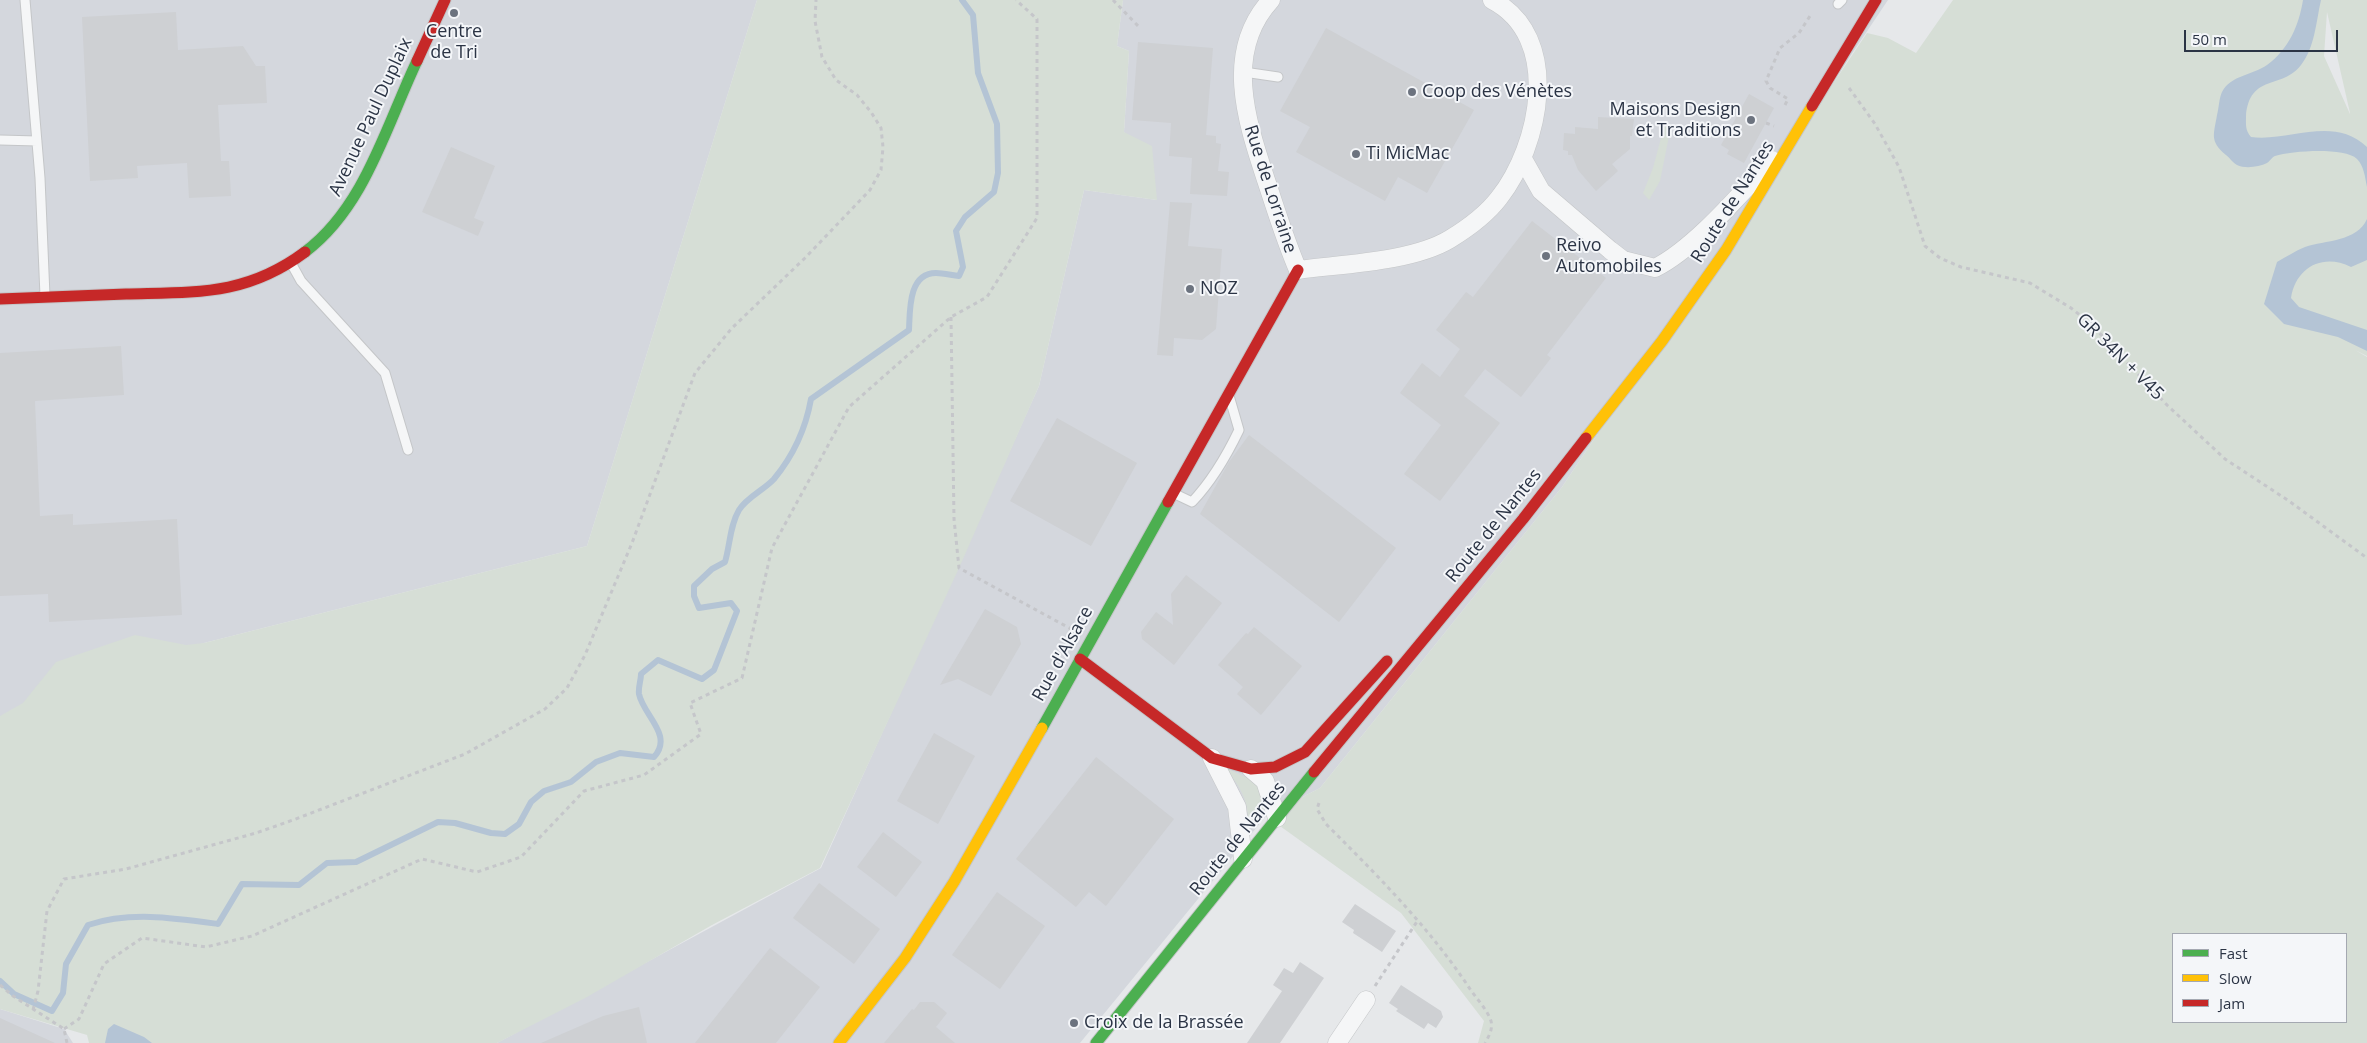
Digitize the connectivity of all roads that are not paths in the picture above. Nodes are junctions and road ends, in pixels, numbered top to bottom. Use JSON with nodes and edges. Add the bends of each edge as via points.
{"nodes":[{"id":1,"x":25,"y":0,"type":"edge"},
{"id":2,"x":445,"y":0,"type":"edge"},
{"id":3,"x":1271,"y":0,"type":"edge"},
{"id":4,"x":1876,"y":0,"type":"edge"},
{"id":5,"x":1500,"y":2,"type":"edge"},
{"id":6,"x":1244,"y":72,"type":"junction"},
{"id":7,"x":1278,"y":77,"type":"dead end"},
{"id":8,"x":1810,"y":112,"type":"junction"},
{"id":9,"x":0,"y":140,"type":"edge"},
{"id":10,"x":37,"y":141,"type":"junction"},
{"id":11,"x":1523,"y":158,"type":"junction"},
{"id":12,"x":291,"y":263,"type":"junction"},
{"id":13,"x":1298,"y":270,"type":"junction"},
{"id":14,"x":46,"y":297,"type":"junction"},
{"id":15,"x":0,"y":299,"type":"edge"},
{"id":16,"x":1228,"y":392,"type":"junction"},
{"id":17,"x":408,"y":450,"type":"dead end"},
{"id":18,"x":1173,"y":493,"type":"junction"},
{"id":19,"x":1474,"y":579,"type":"junction"},
{"id":20,"x":1431,"y":612,"type":"dead end"},
{"id":21,"x":1398,"y":648,"type":"dead end"},
{"id":22,"x":1080,"y":659,"type":"junction"},
{"id":23,"x":1212,"y":758,"type":"junction"},
{"id":24,"x":1251,"y":769,"type":"junction"},
{"id":25,"x":1277,"y":818,"type":"junction"},
{"id":26,"x":1243,"y":859,"type":"junction"},
{"id":27,"x":1366,"y":1000,"type":"road end"},
{"id":28,"x":839,"y":1043,"type":"edge"},
{"id":29,"x":1096,"y":1043,"type":"edge"},
{"id":30,"x":1337,"y":1043,"type":"edge"}],
"edges":[{"from":1,"to":10,"type":"lane"},
{"from":2,"to":12,"type":"main road","name":"Avenue Paul Duplaix","via":[[358,191],[333,228]]},
{"from":3,"to":6,"type":"street","name":"Rue de Lorraine","via":[[1262,9],[1252,30],[1244,58]]},
{"from":4,"to":8,"type":"main road","name":"Route de Nantes"},
{"from":5,"to":11,"type":"street","name":"Rue de Lorraine","via":[[1526,33],[1534,48],[1538,68],[1537,97]]},
{"from":6,"to":7,"type":"lane"},
{"from":6,"to":13,"type":"street","name":"Rue de Lorraine","via":[[1243,100],[1248,127]]},
{"from":8,"to":11,"type":"street","via":[[1731,204],[1670,260],[1655,268],[1622,260],[1541,191]]},
{"from":8,"to":19,"type":"main road","name":"Route de Nantes","via":[[1726,250],[1662,341]]},
{"from":9,"to":10,"type":"lane"},
{"from":10,"to":14,"type":"lane"},
{"from":11,"to":13,"type":"street","name":"Rue de Lorraine","via":[[1494,204],[1474,223],[1448,240],[1421,252]]},
{"from":12,"to":14,"type":"main road","name":"Avenue Paul Duplaix","via":[[242,286],[216,291]]},
{"from":12,"to":17,"type":"lane","via":[[301,282],[385,373]]},
{"from":13,"to":16,"type":"main road","name":"Rue d'Alsace"},
{"from":14,"to":15,"type":"main road","name":"Avenue Paul Duplaix"},
{"from":16,"to":18,"type":"main road","name":"Rue d'Alsace"},
{"from":16,"to":18,"type":"lane","via":[[1239,430],[1232,445],[1192,502]]},
{"from":18,"to":22,"type":"main road","name":"Rue d'Alsace"},
{"from":19,"to":20,"type":"main road","via":[[1445,597]]},
{"from":19,"to":25,"type":"main road","name":"Route de Nantes"},
{"from":21,"to":24,"type":"main road","via":[[1305,752],[1275,767]]},
{"from":22,"to":23,"type":"main road"},
{"from":22,"to":28,"type":"main road","name":"Rue d'Alsace","via":[[935,912],[905,958]]},
{"from":23,"to":24,"type":"main road"},
{"from":23,"to":26,"type":"street","via":[[1237,807]]},
{"from":24,"to":25,"type":"street","via":[[1266,781]]},
{"from":25,"to":26,"type":"main road","name":"Route de Nantes"},
{"from":26,"to":29,"type":"main road","name":"Route de Nantes"},
{"from":27,"to":30,"type":"street"}]}
